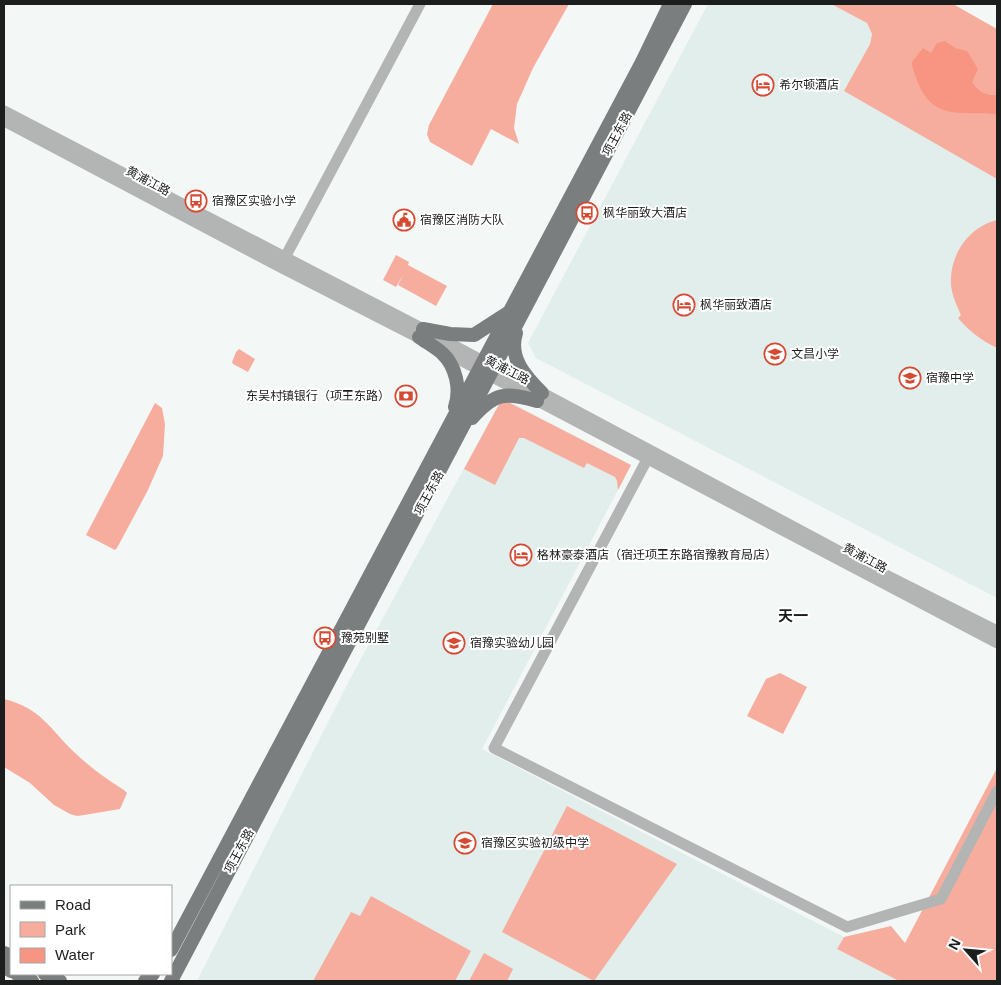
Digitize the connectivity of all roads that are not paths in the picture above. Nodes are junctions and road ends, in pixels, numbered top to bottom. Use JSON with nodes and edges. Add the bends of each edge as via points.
{"nodes":[{"id":1,"x":420,"y":4,"type":"edge"},
{"id":2,"x":670,"y":4,"type":"edge"},
{"id":3,"x":685,"y":4,"type":"edge"},
{"id":4,"x":4,"y":111,"type":"edge"},
{"id":5,"x":4,"y":121,"type":"edge"},
{"id":6,"x":282,"y":262,"type":"junction"},
{"id":7,"x":516,"y":315,"type":"junction"},
{"id":8,"x":421,"y":333,"type":"junction"},
{"id":9,"x":486,"y":369,"type":"junction"},
{"id":10,"x":540,"y":397,"type":"junction"},
{"id":11,"x":456,"y":426,"type":"junction"},
{"id":12,"x":650,"y":455,"type":"junction"},
{"id":13,"x":997,"y":631,"type":"edge"},
{"id":14,"x":997,"y":643,"type":"edge"},
{"id":15,"x":997,"y":791,"type":"edge"},
{"id":16,"x":177,"y":947,"type":"edge"},
{"id":17,"x":19,"y":975,"type":"edge"},
{"id":18,"x":48,"y":975,"type":"edge"},
{"id":19,"x":32,"y":981,"type":"edge"},
{"id":20,"x":60,"y":981,"type":"edge"},
{"id":21,"x":171,"y":981,"type":"edge"},
{"id":22,"x":175,"y":981,"type":"edge"}],
"edges":[{"from":1,"to":6,"type":"street"},
{"from":2,"to":7,"type":"main road","name":"项王东路"},
{"from":3,"to":7,"type":"main road","name":"项王东路"},
{"from":4,"to":6,"type":"street","name":"黄浦江路"},
{"from":5,"to":6,"type":"street","name":"黄浦江路"},
{"from":6,"to":8,"type":"street","name":"黄浦江路"},
{"from":7,"to":8,"type":"main road","via":[[474,334]]},
{"from":7,"to":9,"type":"main road","name":"项王东路"},
{"from":7,"to":10,"type":"main road","via":[[514,351],[524,374]]},
{"from":8,"to":9,"type":"street","name":"黄浦江路"},
{"from":8,"to":11,"type":"main road","via":[[450,362],[455,374]]},
{"from":9,"to":10,"type":"street","name":"黄浦江路"},
{"from":9,"to":11,"type":"main road","name":"项王东路"},
{"from":10,"to":11,"type":"main road","via":[[498,397]]},
{"from":10,"to":12,"type":"street","name":"黄浦江路"},
{"from":11,"to":16,"type":"main road","name":"项王东路"},
{"from":12,"to":13,"type":"street","name":"黄浦江路"},
{"from":12,"to":14,"type":"street","name":"黄浦江路"},
{"from":12,"to":15,"type":"street","via":[[494,748],[847,927],[941,899]]},
{"from":16,"to":21,"type":"main road","name":"项王东路"},
{"from":16,"to":22,"type":"main road"},
{"from":17,"to":19,"type":"main road"},
{"from":18,"to":20,"type":"main road"}]}
